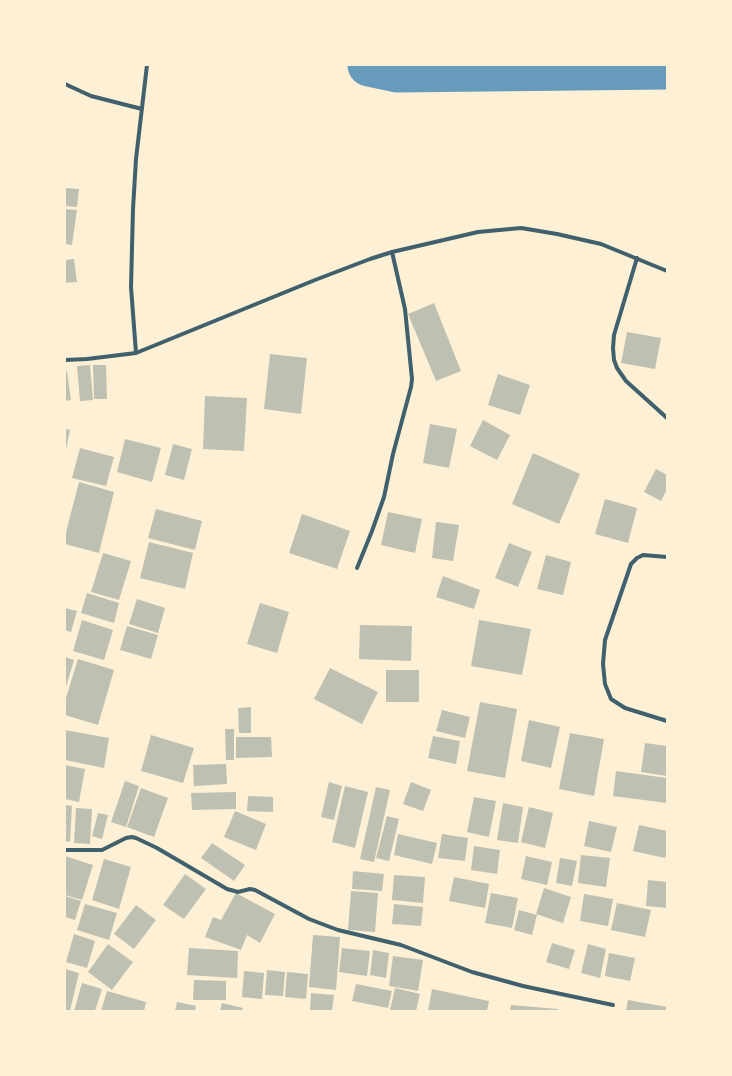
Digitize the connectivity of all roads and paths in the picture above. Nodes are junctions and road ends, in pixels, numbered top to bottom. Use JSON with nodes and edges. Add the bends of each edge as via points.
{"nodes":[{"id":1,"x":147,"y":65,"type":"edge"},
{"id":2,"x":65,"y":84,"type":"edge"},
{"id":3,"x":142,"y":109,"type":"junction"},
{"id":4,"x":392,"y":252,"type":"junction"},
{"id":5,"x":637,"y":258,"type":"junction"},
{"id":6,"x":667,"y":271,"type":"edge"},
{"id":7,"x":136,"y":353,"type":"junction"},
{"id":8,"x":65,"y":360,"type":"edge"},
{"id":9,"x":667,"y":418,"type":"edge"},
{"id":10,"x":667,"y":557,"type":"edge"},
{"id":11,"x":357,"y":568,"type":"dead end"},
{"id":12,"x":667,"y":721,"type":"edge"},
{"id":13,"x":65,"y":850,"type":"edge"},
{"id":14,"x":613,"y":1005,"type":"dead end"}],
"edges":[{"from":1,"to":3,"type":"street"},
{"from":2,"to":3,"type":"street","via":[[90,96]]},
{"from":3,"to":7,"type":"street","via":[[132,232],[131,287]]},
{"from":4,"to":5,"type":"street","via":[[478,232],[521,228],[601,244]]},
{"from":4,"to":7,"type":"street","via":[[315,280]]},
{"from":4,"to":11,"type":"street","via":[[405,309],[412,379],[384,496]]},
{"from":5,"to":6,"type":"street"},
{"from":5,"to":9,"type":"street","via":[[614,335],[614,360],[626,382]]},
{"from":7,"to":8,"type":"street"},
{"from":10,"to":12,"type":"street","via":[[643,555],[631,564],[605,640],[603,664],[605,684],[611,699],[625,708]]},
{"from":13,"to":14,"type":"street","via":[[102,850],[126,838],[136,838],[227,889],[238,892],[255,890],[287,908],[338,930],[401,945],[472,972],[523,986]]}]}
